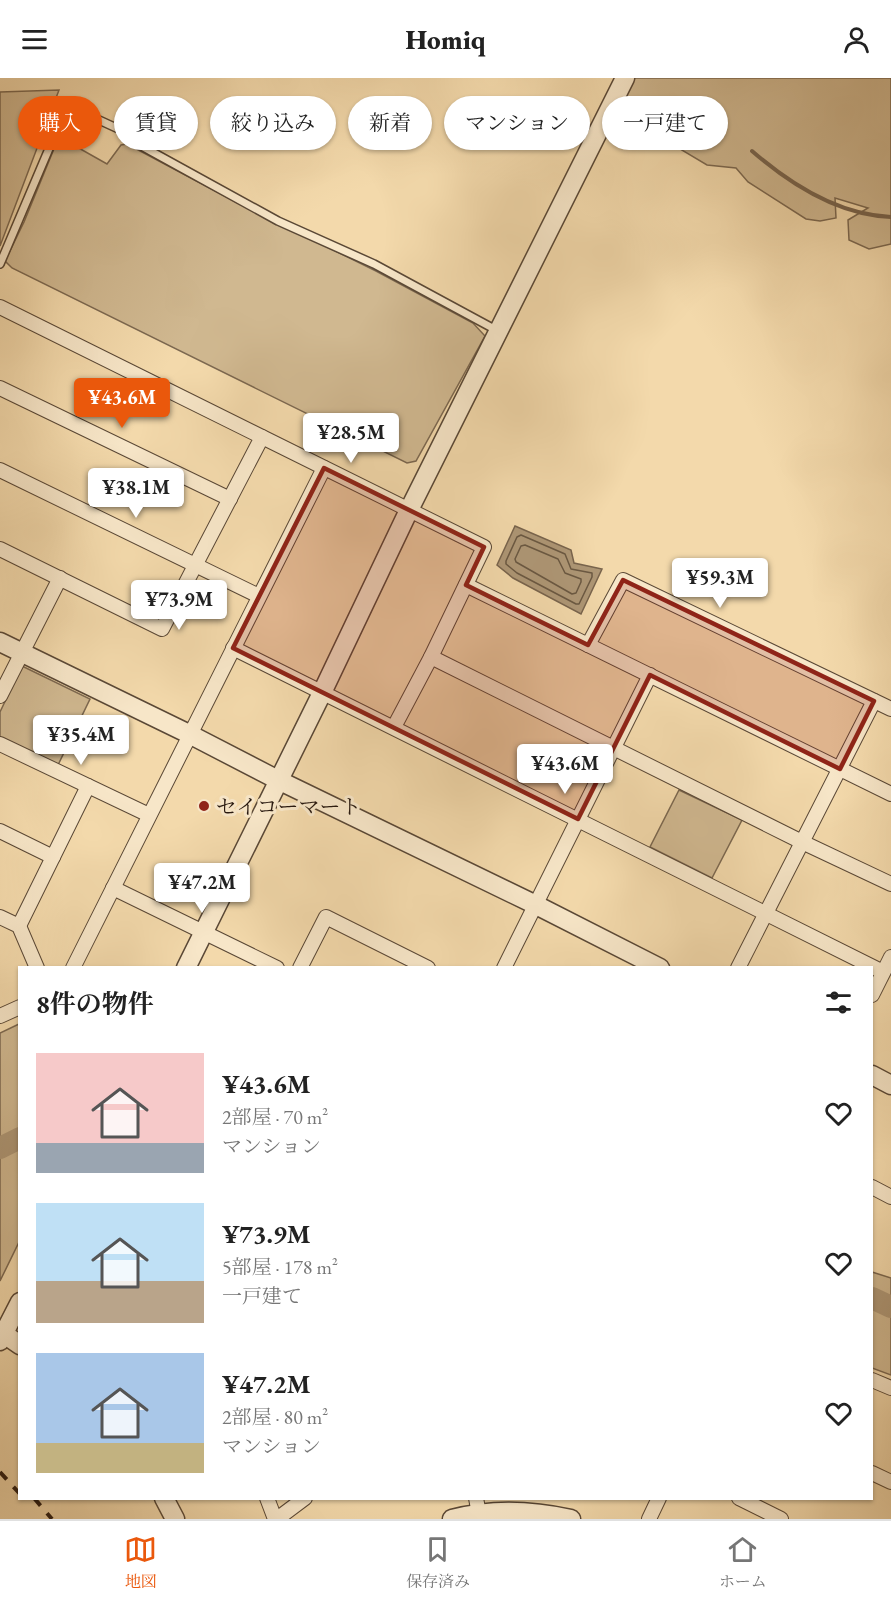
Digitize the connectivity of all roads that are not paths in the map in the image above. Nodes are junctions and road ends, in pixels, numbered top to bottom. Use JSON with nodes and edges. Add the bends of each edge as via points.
{"nodes":[{"id":1,"x":625,"y":78,"type":"edge"},
{"id":2,"x":0,"y":264,"type":"edge"},
{"id":3,"x":0,"y":307,"type":"edge"},
{"id":4,"x":499,"y":331,"type":"junction"},
{"id":5,"x":0,"y":388,"type":"edge"},
{"id":6,"x":262,"y":436,"type":"junction"},
{"id":7,"x":324,"y":468,"type":"junction"},
{"id":8,"x":0,"y":470,"type":"edge"},
{"id":9,"x":230,"y":499,"type":"junction"},
{"id":10,"x":409,"y":510,"type":"junction"},
{"id":11,"x":0,"y":549,"type":"edge"},
{"id":12,"x":196,"y":565,"type":"junction"},
{"id":13,"x":60,"y":578,"type":"junction"},
{"id":14,"x":466,"y":585,"type":"junction"},
{"id":15,"x":259,"y":596,"type":"junction"},
{"id":16,"x":0,"y":642,"type":"edge"},
{"id":17,"x":588,"y":645,"type":"junction"},
{"id":18,"x":233,"y":648,"type":"junction"},
{"id":19,"x":22,"y":653,"type":"junction"},
{"id":20,"x":431,"y":657,"type":"junction"},
{"id":21,"x":650,"y":675,"type":"junction"},
{"id":22,"x":322,"y":692,"type":"junction"},
{"id":23,"x":0,"y":696,"type":"edge"},
{"id":24,"x":874,"y":701,"type":"junction"},
{"id":25,"x":891,"y":709,"type":"edge"},
{"id":26,"x":394,"y":727,"type":"junction"},
{"id":27,"x":189,"y":734,"type":"junction"},
{"id":28,"x":0,"y":744,"type":"edge"},
{"id":29,"x":614,"y":748,"type":"junction"},
{"id":30,"x":840,"y":768,"type":"junction"},
{"id":31,"x":278,"y":780,"type":"junction"},
{"id":32,"x":88,"y":786,"type":"junction"},
{"id":33,"x":891,"y":794,"type":"edge"},
{"id":34,"x":149,"y":815,"type":"junction"},
{"id":35,"x":578,"y":819,"type":"junction"},
{"id":36,"x":0,"y":831,"type":"edge"},
{"id":37,"x":802,"y":842,"type":"junction"},
{"id":38,"x":53,"y":857,"type":"junction"},
{"id":39,"x":891,"y":884,"type":"edge"},
{"id":40,"x":113,"y":888,"type":"junction"},
{"id":41,"x":536,"y":905,"type":"junction"},
{"id":42,"x":766,"y":913,"type":"junction"},
{"id":43,"x":0,"y":917,"type":"edge"},
{"id":44,"x":20,"y":926,"type":"junction"},
{"id":45,"x":203,"y":932,"type":"junction"},
{"id":46,"x":891,"y":957,"type":"edge"},
{"id":47,"x":36,"y":966,"type":"edge"},
{"id":48,"x":74,"y":966,"type":"edge"},
{"id":49,"x":187,"y":966,"type":"edge"},
{"id":50,"x":273,"y":966,"type":"edge"},
{"id":51,"x":301,"y":966,"type":"edge"},
{"id":52,"x":424,"y":966,"type":"edge"},
{"id":53,"x":505,"y":966,"type":"edge"},
{"id":54,"x":656,"y":966,"type":"edge"},
{"id":55,"x":739,"y":966,"type":"edge"},
{"id":56,"x":872,"y":966,"type":"edge"},
{"id":57,"x":873,"y":966,"type":"edge"},
{"id":58,"x":884,"y":972,"type":"junction"},
{"id":59,"x":873,"y":993,"type":"edge"},
{"id":60,"x":18,"y":1008,"type":"edge"},
{"id":61,"x":0,"y":1016,"type":"edge"},
{"id":62,"x":873,"y":1075,"type":"edge"},
{"id":63,"x":891,"y":1084,"type":"edge"},
{"id":64,"x":873,"y":1193,"type":"edge"},
{"id":65,"x":891,"y":1197,"type":"edge"},
{"id":66,"x":18,"y":1306,"type":"edge"},
{"id":67,"x":2,"y":1337,"type":"edge"},
{"id":68,"x":18,"y":1345,"type":"edge"},
{"id":69,"x":873,"y":1380,"type":"edge"},
{"id":70,"x":891,"y":1388,"type":"edge"},
{"id":71,"x":873,"y":1473,"type":"edge"},
{"id":72,"x":891,"y":1482,"type":"edge"},
{"id":73,"x":165,"y":1500,"type":"edge"},
{"id":74,"x":268,"y":1500,"type":"edge"},
{"id":75,"x":302,"y":1500,"type":"edge"},
{"id":76,"x":658,"y":1500,"type":"edge"},
{"id":77,"x":743,"y":1500,"type":"edge"},
{"id":78,"x":478,"y":1506,"type":"edge"},
{"id":79,"x":175,"y":1519,"type":"edge"},
{"id":80,"x":276,"y":1519,"type":"edge"},
{"id":81,"x":453,"y":1519,"type":"edge"},
{"id":82,"x":571,"y":1519,"type":"edge"},
{"id":83,"x":649,"y":1519,"type":"edge"},
{"id":84,"x":781,"y":1519,"type":"edge"}],
"edges":[{"from":1,"to":4,"type":"street"},
{"from":2,"to":4,"type":"lane","via":[[65,111],[74,109],[123,132],[136,143],[278,221],[375,264]]},
{"from":3,"to":6,"type":"street"},
{"from":4,"to":10,"type":"street"},
{"from":5,"to":9,"type":"street"},
{"from":6,"to":7,"type":"street"},
{"from":6,"to":9,"type":"street"},
{"from":7,"to":10,"type":"street"},
{"from":7,"to":15,"type":"street"},
{"from":8,"to":12,"type":"street"},
{"from":9,"to":12,"type":"street"},
{"from":10,"to":14,"type":"street","via":[[484,547]]},
{"from":10,"to":22,"type":"street"},
{"from":11,"to":13,"type":"street"},
{"from":12,"to":13,"type":"street","via":[[162,629]]},
{"from":12,"to":15,"type":"street"},
{"from":13,"to":19,"type":"street"},
{"from":14,"to":17,"type":"street"},
{"from":14,"to":20,"type":"street"},
{"from":15,"to":18,"type":"street"},
{"from":16,"to":19,"type":"street"},
{"from":17,"to":21,"type":"street"},
{"from":17,"to":24,"type":"street","via":[[624,580]]},
{"from":18,"to":22,"type":"street"},
{"from":18,"to":27,"type":"street"},
{"from":19,"to":23,"type":"street"},
{"from":19,"to":27,"type":"street"},
{"from":20,"to":26,"type":"street"},
{"from":20,"to":29,"type":"street"},
{"from":21,"to":29,"type":"street"},
{"from":21,"to":30,"type":"street"},
{"from":22,"to":26,"type":"street"},
{"from":22,"to":31,"type":"street"},
{"from":24,"to":25,"type":"street"},
{"from":24,"to":30,"type":"street"},
{"from":26,"to":35,"type":"street"},
{"from":27,"to":31,"type":"street"},
{"from":27,"to":34,"type":"street"},
{"from":28,"to":32,"type":"street"},
{"from":29,"to":35,"type":"street"},
{"from":29,"to":37,"type":"street"},
{"from":30,"to":33,"type":"street"},
{"from":30,"to":37,"type":"street"},
{"from":31,"to":41,"type":"street"},
{"from":31,"to":45,"type":"street"},
{"from":32,"to":34,"type":"street"},
{"from":32,"to":38,"type":"street"},
{"from":34,"to":40,"type":"street"},
{"from":35,"to":41,"type":"street"},
{"from":35,"to":42,"type":"street"},
{"from":36,"to":38,"type":"street"},
{"from":37,"to":39,"type":"street"},
{"from":37,"to":42,"type":"street"},
{"from":38,"to":44,"type":"street"},
{"from":40,"to":45,"type":"street"},
{"from":40,"to":48,"type":"street"},
{"from":41,"to":53,"type":"street"},
{"from":41,"to":54,"type":"street"},
{"from":42,"to":55,"type":"street"},
{"from":42,"to":56,"type":"street"},
{"from":43,"to":44,"type":"street"},
{"from":44,"to":47,"type":"street"},
{"from":45,"to":49,"type":"street"},
{"from":45,"to":50,"type":"street"},
{"from":46,"to":58,"type":"street"},
{"from":51,"to":52,"type":"street","via":[[326,917]]},
{"from":57,"to":58,"type":"street"},
{"from":58,"to":59,"type":"street"},
{"from":60,"to":61,"type":"street"},
{"from":62,"to":63,"type":"street"},
{"from":64,"to":65,"type":"street"},
{"from":66,"to":67,"type":"street"},
{"from":67,"to":68,"type":"street"},
{"from":69,"to":70,"type":"street"},
{"from":71,"to":72,"type":"street"},
{"from":73,"to":79,"type":"street"},
{"from":74,"to":80,"type":"street"},
{"from":75,"to":80,"type":"street"},
{"from":76,"to":83,"type":"street"},
{"from":77,"to":84,"type":"street"},
{"from":78,"to":81,"type":"street"},
{"from":78,"to":82,"type":"street"}]}
